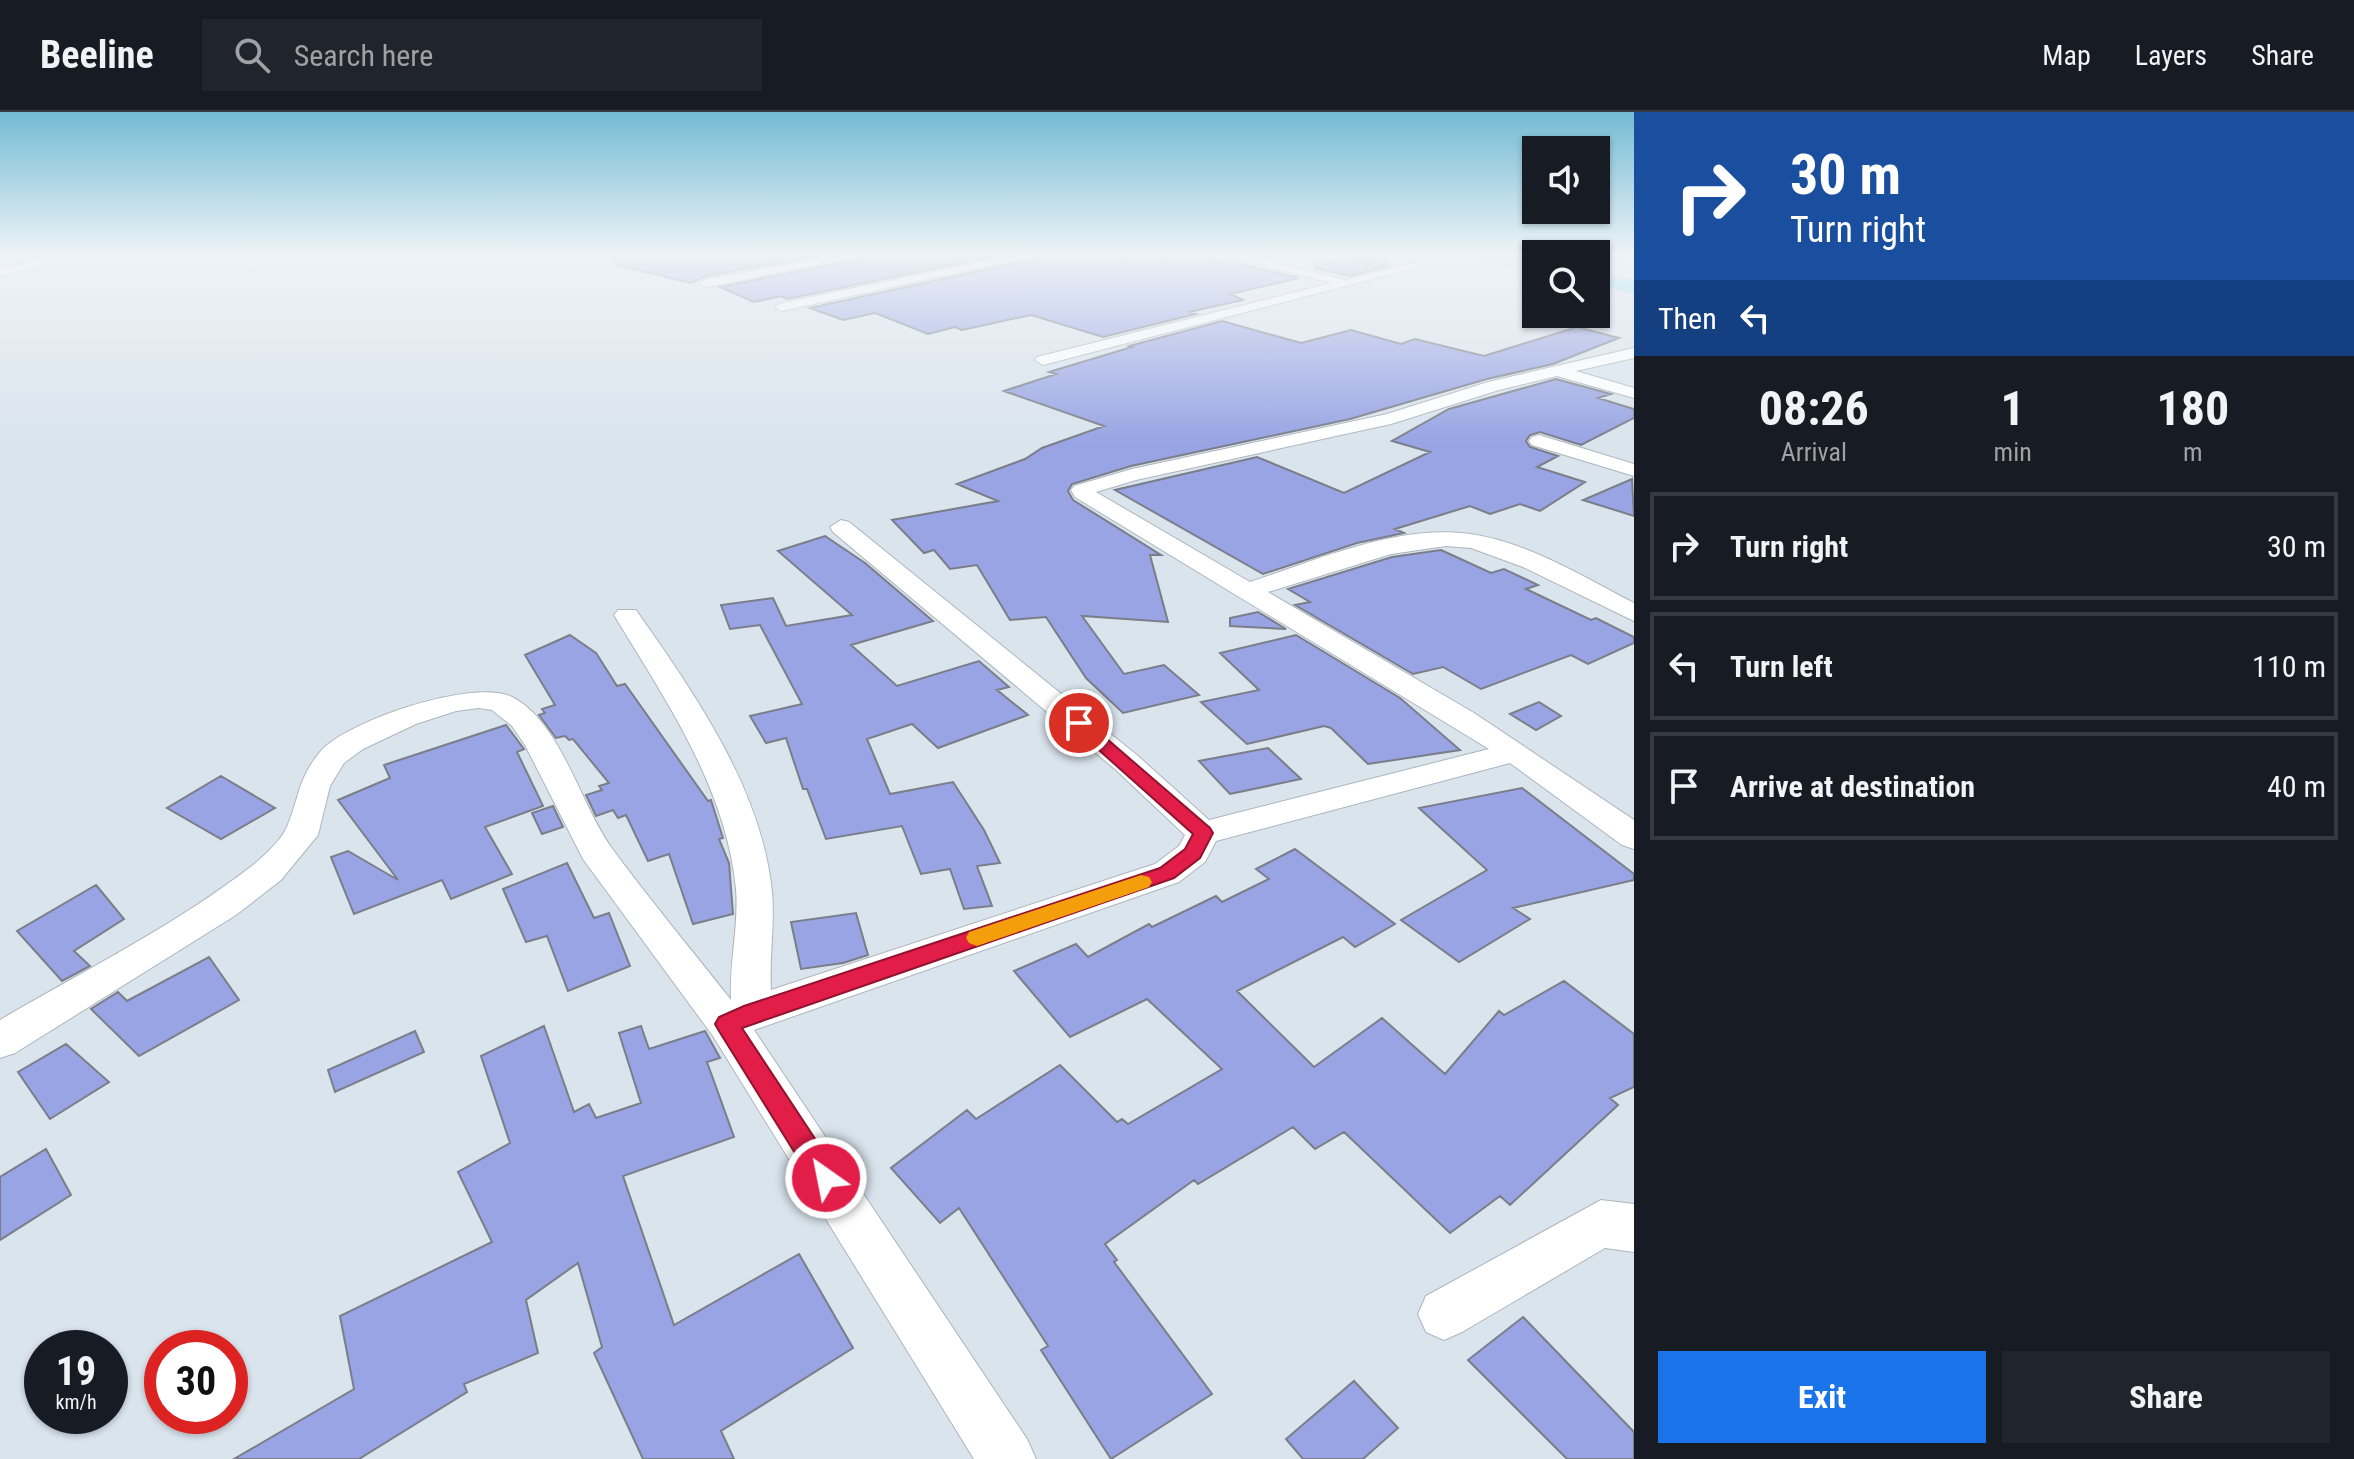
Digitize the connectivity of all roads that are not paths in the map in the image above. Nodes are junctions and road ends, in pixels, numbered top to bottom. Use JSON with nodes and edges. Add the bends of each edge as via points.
{"nodes":[{"id":1,"x":1209,"y":318,"type":"edge"},
{"id":2,"x":1634,"y":353,"type":"edge"},
{"id":3,"x":1043,"y":360,"type":"dead end"},
{"id":4,"x":1557,"y":371,"type":"junction"},
{"id":5,"x":1634,"y":393,"type":"edge"},
{"id":6,"x":1539,"y":441,"type":"dead end"},
{"id":7,"x":1634,"y":470,"type":"edge"},
{"id":8,"x":841,"y":527,"type":"dead end"},
{"id":9,"x":1250,"y":590,"type":"junction"},
{"id":10,"x":1634,"y":613,"type":"edge"},
{"id":11,"x":627,"y":615,"type":"dead end"},
{"id":12,"x":1515,"y":752,"type":"junction"},
{"id":13,"x":1203,"y":833,"type":"junction"},
{"id":14,"x":1634,"y":837,"type":"edge"},
{"id":15,"x":740,"y":1018,"type":"junction"},
{"id":16,"x":0,"y":1041,"type":"edge"},
{"id":17,"x":1634,"y":1228,"type":"edge"},
{"id":18,"x":1444,"y":1314,"type":"dead end"},
{"id":19,"x":1007,"y":1459,"type":"edge"}],
"edges":[{"from":1,"to":3,"type":"street"},
{"from":2,"to":4,"type":"street"},
{"from":4,"to":5,"type":"street"},
{"from":4,"to":9,"type":"street","via":[[1391,419],[1081,490]]},
{"from":6,"to":7,"type":"street"},
{"from":8,"to":13,"type":"street","via":[[1127,763]]},
{"from":9,"to":10,"type":"street","via":[[1400,545],[1453,539],[1506,552]]},
{"from":9,"to":12,"type":"street"},
{"from":11,"to":15,"type":"street","via":[[691,718],[746,844],[754,892],[748,983]]},
{"from":12,"to":13,"type":"street"},
{"from":12,"to":14,"type":"street"},
{"from":13,"to":15,"type":"street","via":[[1193,854],[1167,873]]},
{"from":15,"to":16,"type":"street","via":[[595,851],[531,732],[501,703],[479,699],[406,718],[352,742],[332,757],[314,786],[301,835],[269,871],[223,906]]},
{"from":15,"to":19,"type":"street"},
{"from":17,"to":18,"type":"street","via":[[1601,1224]]}]}
